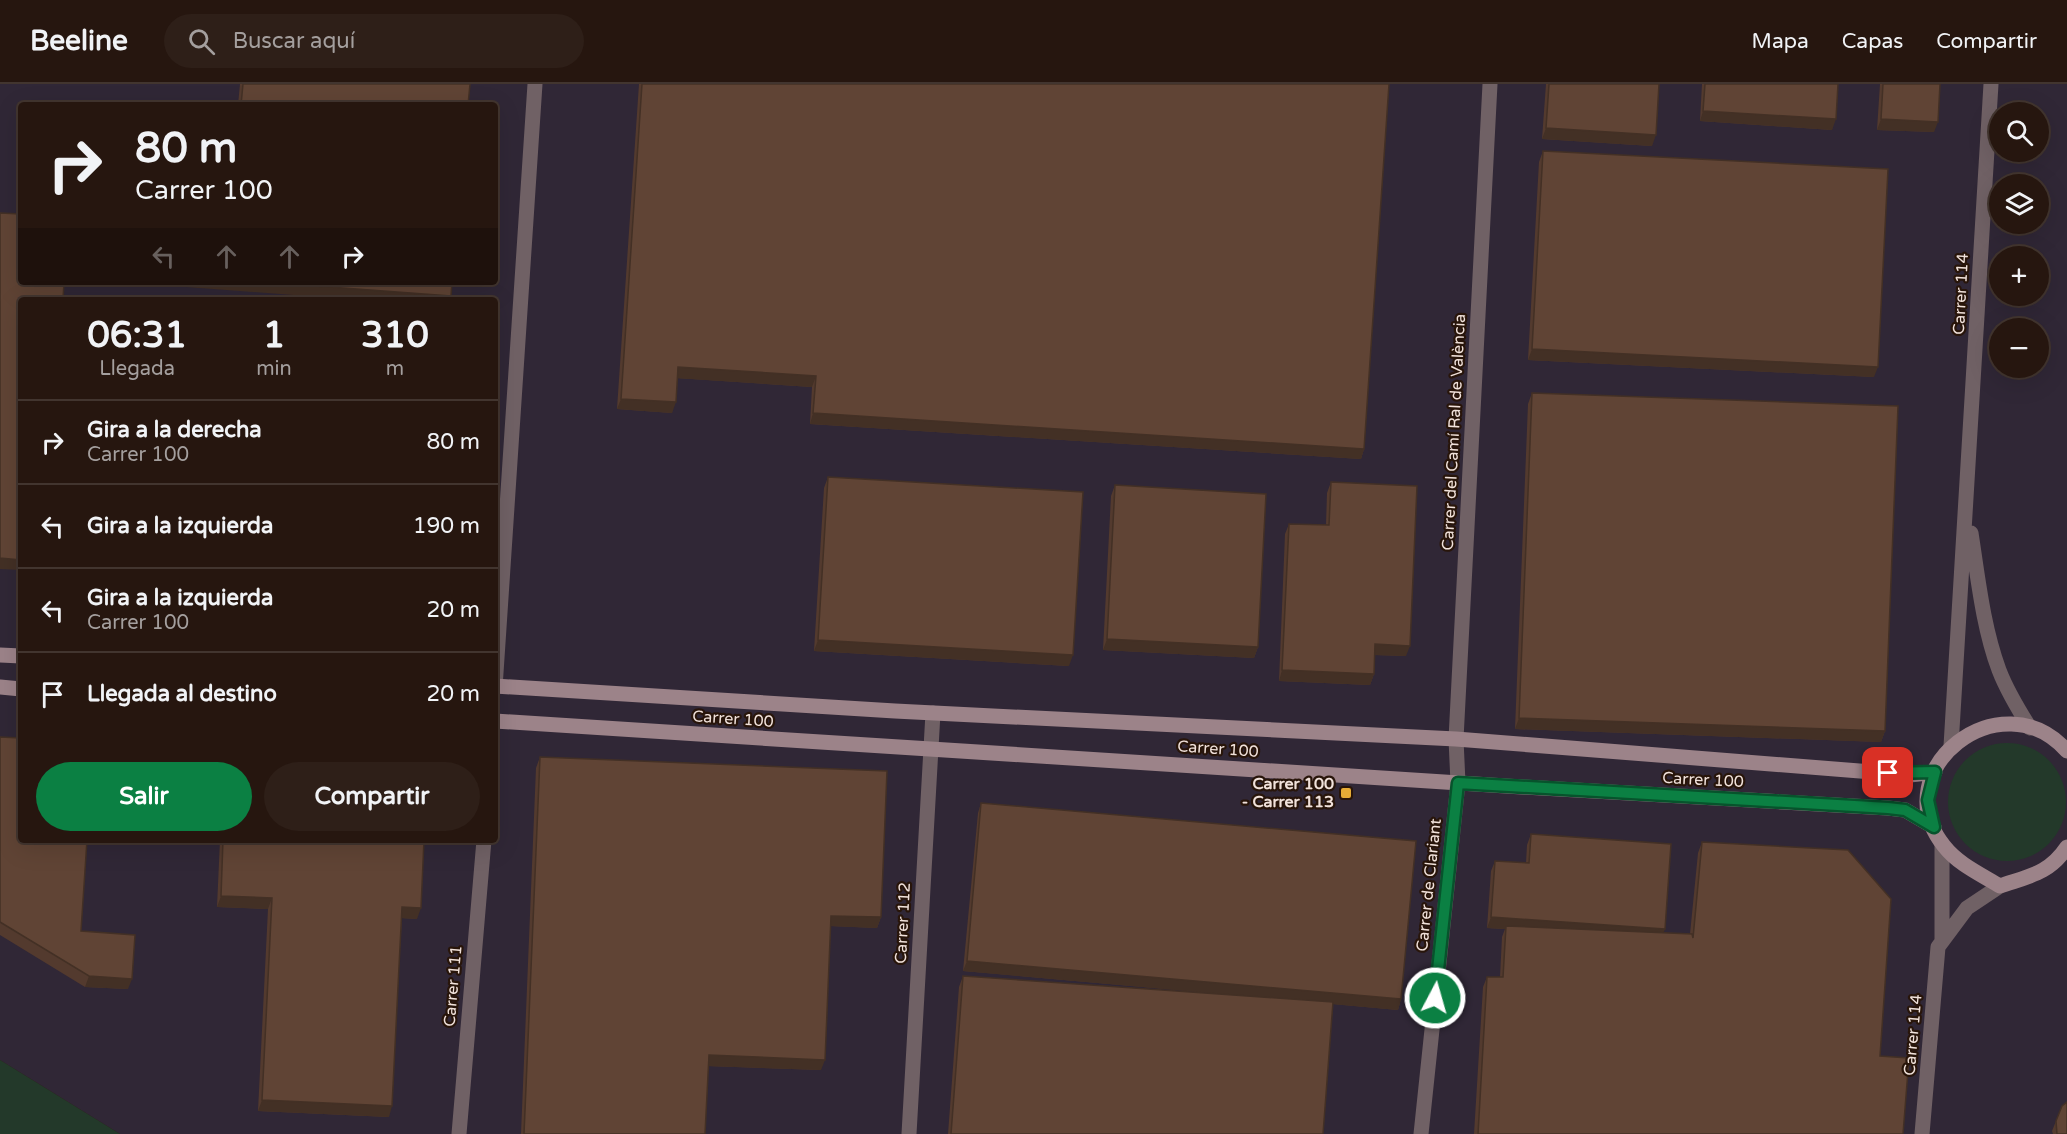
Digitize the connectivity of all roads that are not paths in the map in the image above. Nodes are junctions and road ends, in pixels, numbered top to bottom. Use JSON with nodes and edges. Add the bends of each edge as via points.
{"nodes":[{"id":1,"x":535,"y":84,"type":"edge"},
{"id":2,"x":1490,"y":84,"type":"edge"},
{"id":3,"x":1991,"y":84,"type":"edge"},
{"id":4,"x":1966,"y":506,"type":"junction"},
{"id":5,"x":498,"y":642,"type":"edge"},
{"id":6,"x":0,"y":655,"type":"edge"},
{"id":7,"x":18,"y":656,"type":"edge"},
{"id":8,"x":0,"y":687,"type":"edge"},
{"id":9,"x":498,"y":687,"type":"edge"},
{"id":10,"x":18,"y":689,"type":"edge"},
{"id":11,"x":933,"y":713,"type":"junction"},
{"id":12,"x":498,"y":721,"type":"edge"},
{"id":13,"x":2030,"y":728,"type":"junction"},
{"id":14,"x":1456,"y":739,"type":"junction"},
{"id":15,"x":1951,"y":741,"type":"junction"},
{"id":16,"x":930,"y":749,"type":"junction"},
{"id":17,"x":2067,"y":751,"type":"edge"},
{"id":18,"x":1935,"y":772,"type":"junction"},
{"id":19,"x":1458,"y":783,"type":"junction"},
{"id":20,"x":1934,"y":827,"type":"junction"},
{"id":21,"x":484,"y":843,"type":"edge"},
{"id":22,"x":1942,"y":845,"type":"junction"},
{"id":23,"x":2067,"y":848,"type":"edge"},
{"id":24,"x":2000,"y":885,"type":"junction"},
{"id":25,"x":1942,"y":940,"type":"junction"},
{"id":26,"x":459,"y":1134,"type":"edge"},
{"id":27,"x":909,"y":1134,"type":"edge"},
{"id":28,"x":1421,"y":1134,"type":"edge"},
{"id":29,"x":1922,"y":1134,"type":"edge"}],
"edges":[{"from":1,"to":5,"type":"street"},
{"from":2,"to":14,"type":"street","name":"Carrer del Camí Ral de València"},
{"from":3,"to":4,"type":"street","name":"Carrer 114"},
{"from":4,"to":13,"type":"street","name":"Carrer 114","via":[[1981,597],[1998,667]]},
{"from":4,"to":15,"type":"street","name":"Carrer 114"},
{"from":6,"to":7,"type":"street"},
{"from":8,"to":10,"type":"street"},
{"from":9,"to":11,"type":"street","name":"Carrer 100"},
{"from":11,"to":14,"type":"street","name":"Carrer 100"},
{"from":11,"to":16,"type":"street","name":"Carrer 112"},
{"from":12,"to":16,"type":"street","name":"Carrer 100"},
{"from":13,"to":15,"type":"street","via":[[2004,723],[1977,729]]},
{"from":13,"to":17,"type":"street","via":[[2040,729]]},
{"from":14,"to":18,"type":"street","name":"Carrer 100","via":[[1910,775]]},
{"from":14,"to":19,"type":"street","name":"Carrer del Camí Ral de València"},
{"from":15,"to":18,"type":"street"},
{"from":16,"to":19,"type":"street","name":"Carrer 100"},
{"from":16,"to":27,"type":"street","name":"Carrer 112"},
{"from":18,"to":20,"type":"street","via":[[1928,800]]},
{"from":19,"to":20,"type":"street","name":"Carrer 100","via":[[1888,808],[1905,810]]},
{"from":19,"to":28,"type":"street","name":"Carrer de Clariant"},
{"from":20,"to":22,"type":"street"},
{"from":21,"to":26,"type":"street","name":"Carrer 111"},
{"from":22,"to":24,"type":"street","via":[[1960,862]]},
{"from":22,"to":25,"type":"street","name":"Carrer 114"},
{"from":23,"to":24,"type":"street","via":[[2055,864],[2038,874]]},
{"from":24,"to":25,"type":"street","name":"Carrer 114","via":[[1967,908]]},
{"from":25,"to":29,"type":"street","name":"Carrer 114","via":[[1938,946]]}]}
